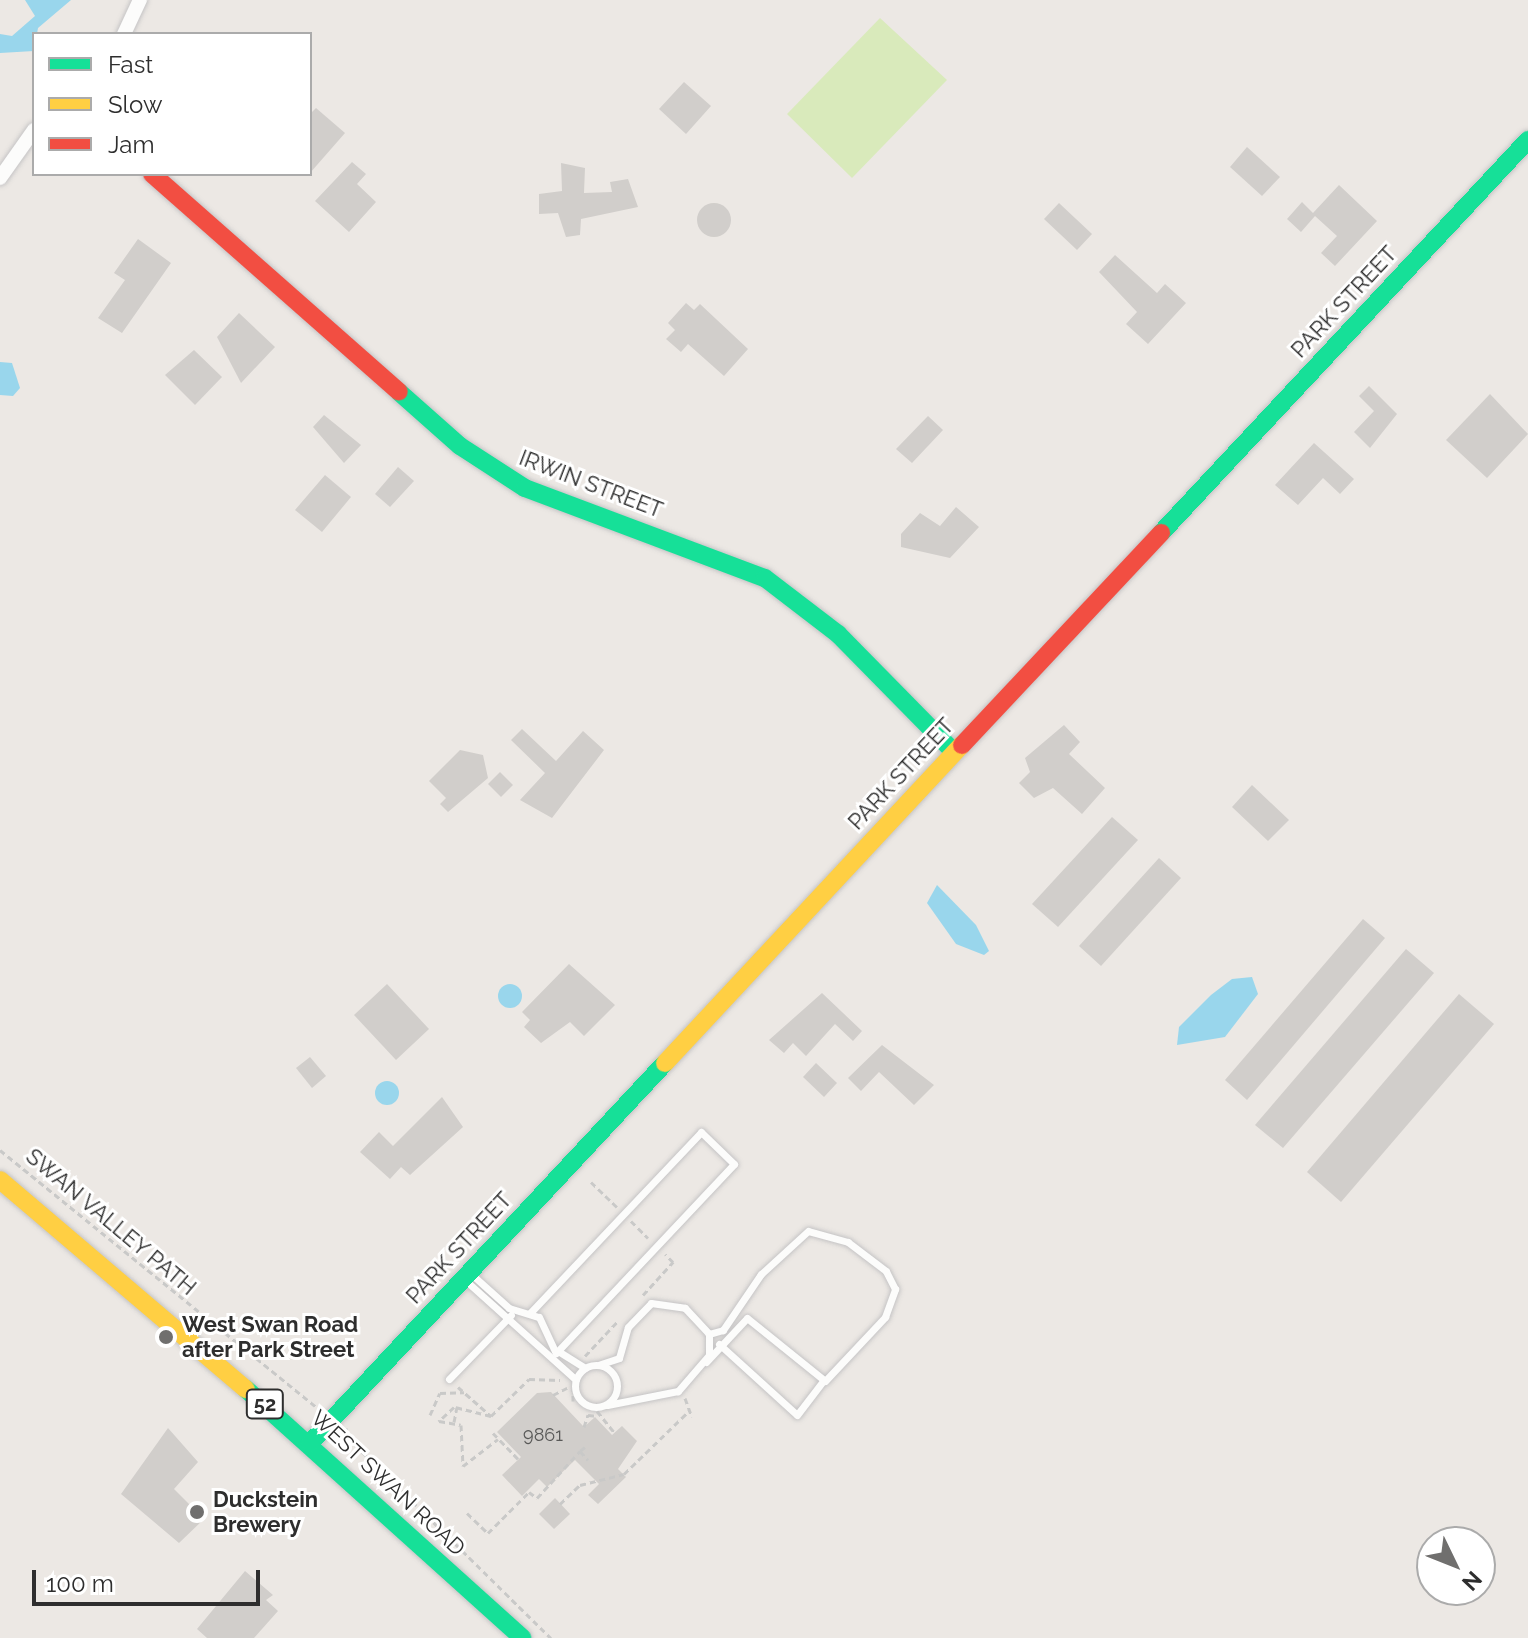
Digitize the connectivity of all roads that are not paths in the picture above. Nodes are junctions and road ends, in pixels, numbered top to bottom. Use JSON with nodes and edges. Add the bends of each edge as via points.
{"nodes":[{"id":1,"x":140,"y":0,"type":"edge"},
{"id":2,"x":125,"y":32,"type":"edge"},
{"id":3,"x":32,"y":133,"type":"edge"},
{"id":4,"x":1528,"y":140,"type":"edge"},
{"id":5,"x":154,"y":176,"type":"edge"},
{"id":6,"x":0,"y":178,"type":"edge"},
{"id":7,"x":954,"y":752,"type":"junction"},
{"id":8,"x":0,"y":1180,"type":"edge"},
{"id":9,"x":466,"y":1275,"type":"junction"},
{"id":10,"x":515,"y":1311,"type":"junction"},
{"id":11,"x":530,"y":1313,"type":"junction"},
{"id":12,"x":509,"y":1318,"type":"junction"},
{"id":13,"x":709,"y":1334,"type":"junction"},
{"id":14,"x":720,"y":1345,"type":"junction"},
{"id":15,"x":556,"y":1353,"type":"junction"},
{"id":16,"x":706,"y":1362,"type":"junction"},
{"id":17,"x":598,"y":1365,"type":"junction"},
{"id":18,"x":585,"y":1368,"type":"junction"},
{"id":19,"x":449,"y":1379,"type":"dead end"},
{"id":20,"x":823,"y":1381,"type":"junction"},
{"id":21,"x":572,"y":1385,"type":"junction"},
{"id":22,"x":607,"y":1405,"type":"junction"},
{"id":23,"x":310,"y":1443,"type":"junction"},
{"id":24,"x":523,"y":1638,"type":"edge"}],
"edges":[{"from":1,"to":2,"type":"street"},
{"from":3,"to":6,"type":"street"},
{"from":4,"to":7,"type":"street","name":"PARK STREET"},
{"from":5,"to":7,"type":"street","name":"IRWIN STREET","via":[[471,454],[525,488],[765,578],[838,634]]},
{"from":7,"to":9,"type":"street","name":"PARK STREET"},
{"from":8,"to":23,"type":"street","name":"WEST SWAN ROAD","number":"52"},
{"from":9,"to":10,"type":"lane"},
{"from":9,"to":12,"type":"lane"},
{"from":9,"to":23,"type":"street","name":"PARK STREET"},
{"from":10,"to":11,"type":"lane"},
{"from":10,"to":12,"type":"lane"},
{"from":11,"to":15,"type":"lane"},
{"from":11,"to":15,"type":"lane","via":[[701,1132],[734,1164]]},
{"from":12,"to":15,"type":"lane","via":[[527,1342]]},
{"from":12,"to":19,"type":"lane"},
{"from":13,"to":14,"type":"lane"},
{"from":13,"to":16,"type":"lane"},
{"from":13,"to":17,"type":"lane","via":[[685,1308],[651,1303],[628,1327],[619,1358]]},
{"from":13,"to":20,"type":"lane","via":[[727,1326],[797,1236],[835,1236],[886,1271],[895,1295],[885,1317]]},
{"from":14,"to":16,"type":"lane"},
{"from":14,"to":20,"type":"lane","via":[[747,1318]]},
{"from":14,"to":20,"type":"lane","via":[[797,1415]]},
{"from":15,"to":18,"type":"lane"},
{"from":15,"to":21,"type":"lane"},
{"from":16,"to":22,"type":"lane","via":[[682,1387]]},
{"from":17,"to":18,"type":"lane"},
{"from":17,"to":22,"type":"lane","via":[[616,1379]]},
{"from":18,"to":21,"type":"lane"},
{"from":21,"to":22,"type":"lane","via":[[580,1401],[597,1412]]},
{"from":23,"to":24,"type":"street","name":"WEST SWAN ROAD","number":"52"}]}
